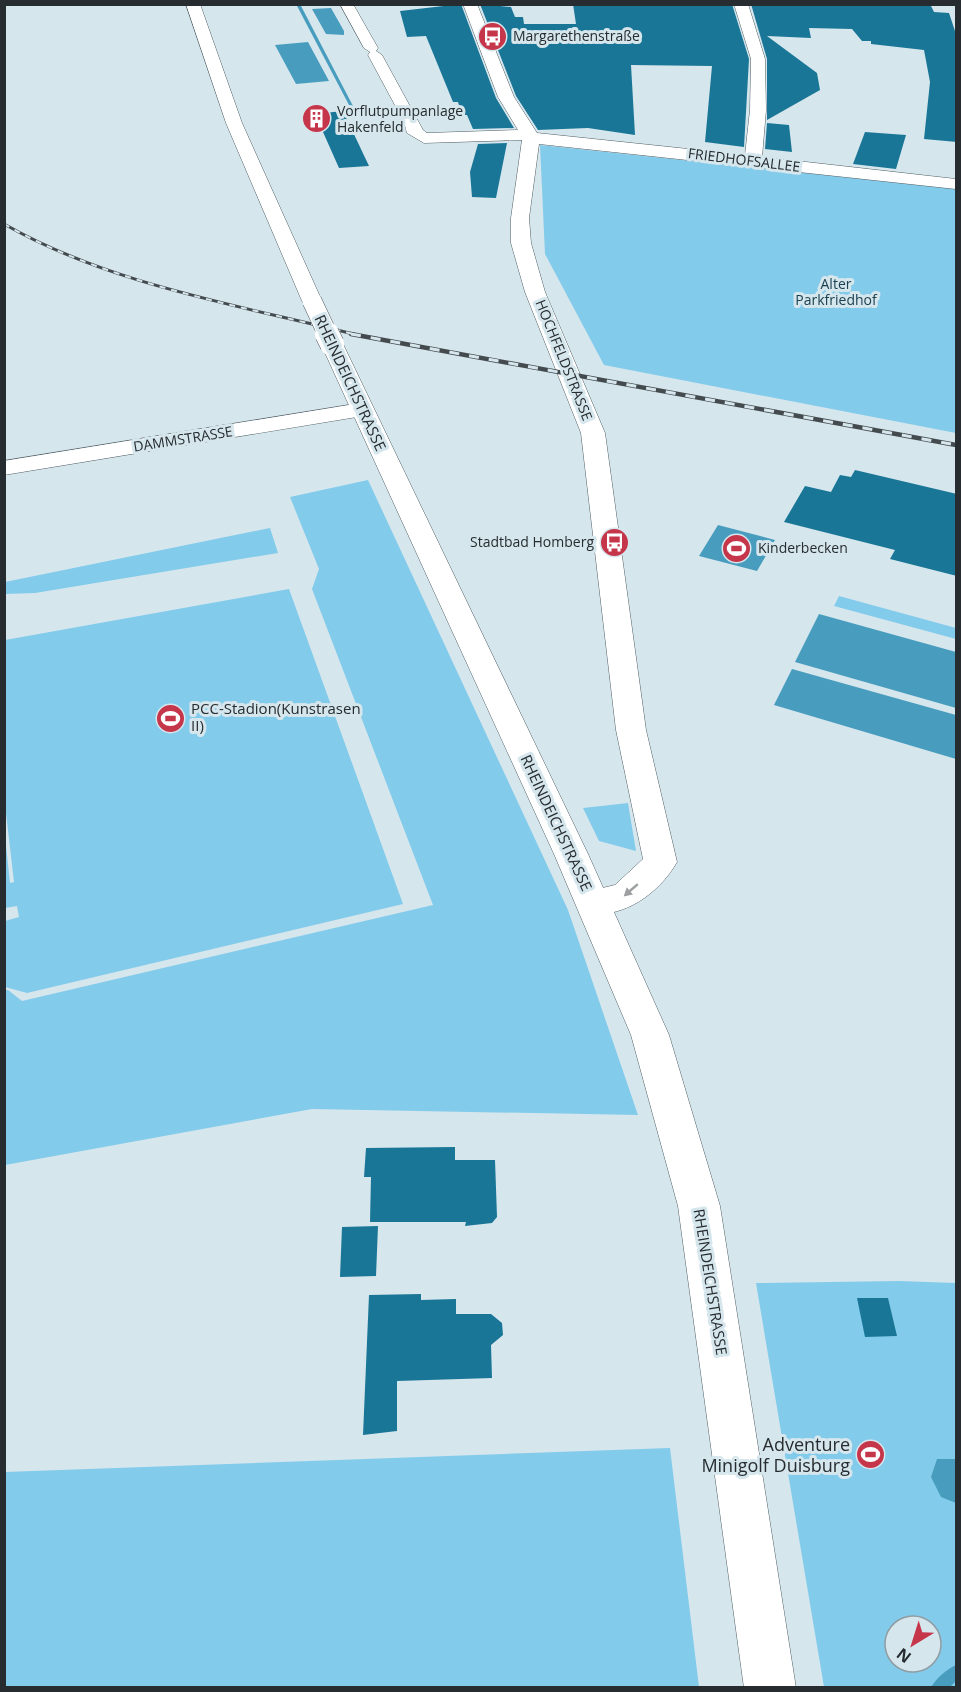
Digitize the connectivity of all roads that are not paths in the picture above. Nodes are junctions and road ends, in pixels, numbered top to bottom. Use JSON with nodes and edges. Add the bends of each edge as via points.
{"nodes":[{"id":1,"x":193,"y":4,"type":"edge"},
{"id":2,"x":346,"y":4,"type":"edge"},
{"id":3,"x":470,"y":4,"type":"edge"},
{"id":4,"x":741,"y":4,"type":"edge"},
{"id":5,"x":531,"y":136,"type":"junction"},
{"id":6,"x":753,"y":161,"type":"junction"},
{"id":7,"x":957,"y":184,"type":"edge"},
{"id":8,"x":361,"y":410,"type":"junction"},
{"id":9,"x":4,"y":468,"type":"edge"},
{"id":10,"x":593,"y":903,"type":"junction"},
{"id":11,"x":770,"y":1688,"type":"edge"}],
"edges":[{"from":1,"to":8,"type":"street","name":"RHEINDEICHSTRASSE","bridge":true,"via":[[234,123]]},
{"from":2,"to":5,"type":"street","name":"FRIEDHOFSALLEE","via":[[415,133],[424,138]]},
{"from":3,"to":5,"type":"street","via":[[502,88]]},
{"from":4,"to":6,"type":"street","via":[[758,59]]},
{"from":5,"to":6,"type":"street","name":"FRIEDHOFSALLEE"},
{"from":5,"to":10,"type":"street","name":"HOCHFELDSTRASSE","one_way":true,"via":[[521,242],[541,306],[582,396],[593,433],[631,730],[660,862],[625,896]]},
{"from":6,"to":7,"type":"street","name":"FRIEDHOFSALLEE"},
{"from":8,"to":9,"type":"street","name":"DAMMSTRASSE"},
{"from":8,"to":10,"type":"street","name":"RHEINDEICHSTRASSE"},
{"from":10,"to":11,"type":"street","name":"RHEINDEICHSTRASSE","via":[[650,1035],[699,1206]]}]}
